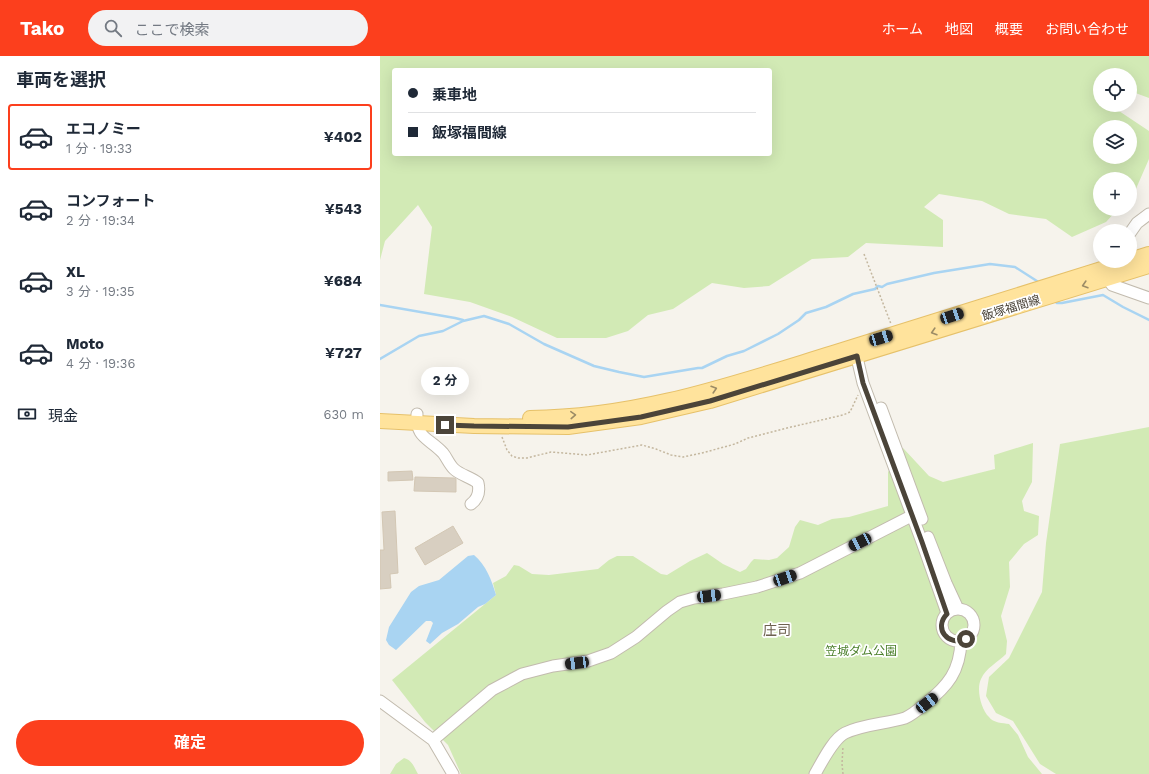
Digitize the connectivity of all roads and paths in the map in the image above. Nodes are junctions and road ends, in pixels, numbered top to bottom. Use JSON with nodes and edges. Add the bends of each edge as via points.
{"nodes":[{"id":1,"x":1149,"y":214,"type":"edge"},
{"id":2,"x":1136,"y":224,"type":"edge"},
{"id":3,"x":864,"y":254,"type":"dead end"},
{"id":4,"x":1149,"y":254,"type":"edge"},
{"id":5,"x":1137,"y":257,"type":"edge"},
{"id":6,"x":1149,"y":266,"type":"edge"},
{"id":7,"x":1101,"y":268,"type":"edge"},
{"id":8,"x":1107,"y":278,"type":"junction"},
{"id":9,"x":1149,"y":298,"type":"edge"},
{"id":10,"x":895,"y":333,"type":"junction"},
{"id":11,"x":856,"y":351,"type":"junction"},
{"id":12,"x":863,"y":383,"type":"junction"},
{"id":13,"x":380,"y":412,"type":"edge"},
{"id":14,"x":417,"y":418,"type":"junction"},
{"id":15,"x":380,"y":421,"type":"edge"},
{"id":16,"x":498,"y":426,"type":"junction"},
{"id":17,"x":471,"y":504,"type":"dead end"},
{"id":18,"x":916,"y":514,"type":"junction"},
{"id":19,"x":958,"y":609,"type":"junction"},
{"id":20,"x":947,"y":614,"type":"junction"},
{"id":21,"x":961,"y":641,"type":"junction"},
{"id":22,"x":380,"y":701,"type":"edge"},
{"id":23,"x":844,"y":733,"type":"junction"},
{"id":24,"x":433,"y":740,"type":"junction"},
{"id":25,"x":453,"y":774,"type":"edge"},
{"id":26,"x":815,"y":774,"type":"edge"},
{"id":27,"x":843,"y":774,"type":"edge"}],
"edges":[{"from":1,"to":2,"type":"street"},
{"from":3,"to":10,"type":"path"},
{"from":4,"to":5,"type":"main road","name":"飯塚福間線"},
{"from":6,"to":8,"type":"main road","name":"飯塚福間線"},
{"from":7,"to":10,"type":"main road","name":"飯塚福間線"},
{"from":8,"to":9,"type":"street","via":[[1112,285]]},
{"from":8,"to":11,"type":"main road","name":"飯塚福間線","one_way":true},
{"from":10,"to":11,"type":"main road","name":"飯塚福間線"},
{"from":11,"to":12,"type":"street"},
{"from":14,"to":11,"type":"main road","name":"飯塚福間線","one_way":true,"via":[[535,418],[625,410],[704,393]]},
{"from":11,"to":16,"type":"main road","name":"飯塚福間線","via":[[710,401],[641,417],[568,427]]},
{"from":11,"to":18,"type":"street","via":[[871,382]]},
{"from":12,"to":16,"type":"path","via":[[850,412],[843,415],[683,457],[671,456],[642,445],[587,455],[551,452],[518,458],[506,450]]},
{"from":12,"to":18,"type":"street"},
{"from":13,"to":14,"type":"main road","name":"飯塚福間線"},
{"from":14,"to":15,"type":"main road","name":"飯塚福間線"},
{"from":14,"to":16,"type":"main road","name":"飯塚福間線"},
{"from":14,"to":17,"type":"street","via":[[419,432],[444,454],[454,469],[478,483],[476,500]]},
{"from":18,"to":19,"type":"street"},
{"from":18,"to":20,"type":"street"},
{"from":18,"to":24,"type":"street","via":[[800,573],[757,587],[680,602],[611,653],[588,662],[553,666],[522,674],[492,690]]},
{"from":19,"to":20,"type":"street"},
{"from":19,"to":21,"type":"street","via":[[971,616],[974,626],[970,635]]},
{"from":20,"to":21,"type":"street","via":[[942,623],[945,636]]},
{"from":21,"to":23,"type":"street","via":[[961,653],[952,677],[936,696],[907,717]]},
{"from":22,"to":24,"type":"street"},
{"from":23,"to":26,"type":"street","via":[[833,744]]},
{"from":23,"to":27,"type":"path"},
{"from":24,"to":25,"type":"street"}]}
